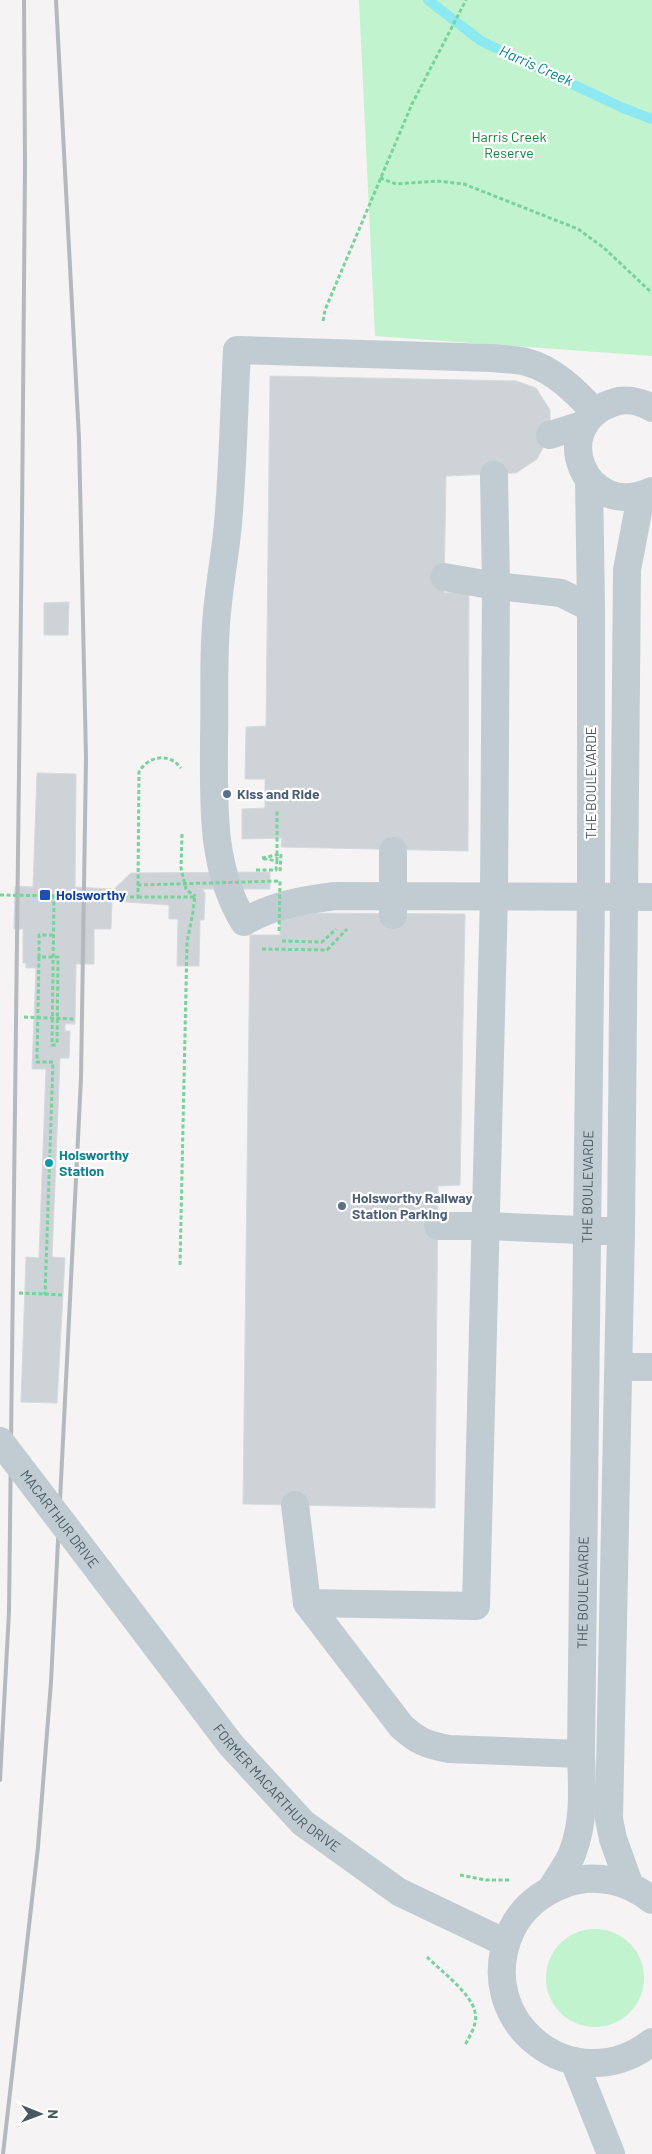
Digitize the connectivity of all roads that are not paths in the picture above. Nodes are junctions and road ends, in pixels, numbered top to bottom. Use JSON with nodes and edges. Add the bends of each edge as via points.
{"nodes":[{"id":1,"x":652,"y":408,"type":"edge"},
{"id":2,"x":590,"y":418,"type":"junction"},
{"id":3,"x":550,"y":434,"type":"dead end"},
{"id":4,"x":494,"y":475,"type":"dead end"},
{"id":5,"x":589,"y":480,"type":"junction"},
{"id":6,"x":646,"y":493,"type":"edge"},
{"id":7,"x":444,"y":577,"type":"dead end"},
{"id":8,"x":496,"y":586,"type":"junction"},
{"id":9,"x":592,"y":608,"type":"junction"},
{"id":10,"x":394,"y":851,"type":"dead end"},
{"id":11,"x":494,"y":896,"type":"junction"},
{"id":12,"x":591,"y":896,"type":"junction"},
{"id":13,"x":623,"y":896,"type":"junction"},
{"id":14,"x":652,"y":896,"type":"edge"},
{"id":15,"x":393,"y":915,"type":"dead end"},
{"id":16,"x":438,"y":1226,"type":"dead end"},
{"id":17,"x":485,"y":1226,"type":"junction"},
{"id":18,"x":588,"y":1230,"type":"junction"},
{"id":19,"x":621,"y":1231,"type":"junction"},
{"id":20,"x":618,"y":1367,"type":"junction"},
{"id":21,"x":652,"y":1368,"type":"edge"},
{"id":22,"x":0,"y":1441,"type":"edge"},
{"id":23,"x":295,"y":1505,"type":"dead end"},
{"id":24,"x":100,"y":1572,"type":"joint"},
{"id":25,"x":307,"y":1604,"type":"junction"},
{"id":26,"x":581,"y":1754,"type":"junction"},
{"id":27,"x":552,"y":1888,"type":"junction"},
{"id":28,"x":646,"y":1895,"type":"edge"},
{"id":29,"x":506,"y":1943,"type":"junction"},
{"id":30,"x":652,"y":2042,"type":"edge"},
{"id":31,"x":574,"y":2062,"type":"junction"},
{"id":32,"x":612,"y":2154,"type":"edge"}],
"edges":[{"from":1,"to":2,"type":"street","via":[[632,400],[616,401]]},
{"from":2,"to":3,"type":"street"},
{"from":2,"to":5,"type":"street","via":[[578,441],[581,468]]},
{"from":2,"to":11,"type":"street","via":[[571,388],[551,373],[527,362],[491,358],[236,350],[228,523],[216,625],[214,822],[218,853],[235,906],[244,922],[284,905],[335,896]]},
{"from":4,"to":8,"type":"street"},
{"from":5,"to":6,"type":"street","via":[[597,488],[616,497]]},
{"from":5,"to":9,"type":"street","name":"THE BOULEVARDE"},
{"from":6,"to":13,"type":"street","via":[[627,570]]},
{"from":7,"to":8,"type":"street"},
{"from":8,"to":9,"type":"street","via":[[561,593]]},
{"from":8,"to":11,"type":"street"},
{"from":9,"to":12,"type":"street","name":"THE BOULEVARDE"},
{"from":10,"to":15,"type":"street","bridge":true},
{"from":11,"to":12,"type":"street"},
{"from":11,"to":17,"type":"street"},
{"from":12,"to":13,"type":"street"},
{"from":12,"to":18,"type":"street","name":"THE BOULEVARDE"},
{"from":13,"to":14,"type":"street"},
{"from":13,"to":19,"type":"street"},
{"from":16,"to":17,"type":"street"},
{"from":17,"to":18,"type":"street"},
{"from":17,"to":25,"type":"street","via":[[476,1606]]},
{"from":18,"to":19,"type":"street"},
{"from":18,"to":26,"type":"street","name":"THE BOULEVARDE"},
{"from":19,"to":20,"type":"street"},
{"from":20,"to":21,"type":"street"},
{"from":20,"to":28,"type":"street","via":[[610,1819],[613,1839]]},
{"from":22,"to":24,"type":"street","name":"MACARTHUR DRIVE","bridge":true},
{"from":23,"to":25,"type":"street"},
{"from":24,"to":29,"type":"street","name":"FORMER MACARTHUR DRIVE","via":[[231,1745],[303,1823],[399,1892]]},
{"from":25,"to":26,"type":"street","via":[[401,1726],[414,1738],[429,1746],[449,1749]]},
{"from":26,"to":27,"type":"street","name":"THE BOULEVARDE","via":[[583,1805],[580,1830],[571,1856]]},
{"from":27,"to":28,"type":"street","via":[[577,1879],[604,1879]]},
{"from":27,"to":29,"type":"street","via":[[532,1902],[516,1920]]},
{"from":29,"to":31,"type":"street","via":[[501,1964],[508,2008],[535,2043]]},
{"from":30,"to":31,"type":"street","via":[[620,2059],[597,2064]]},
{"from":31,"to":32,"type":"street"}]}
